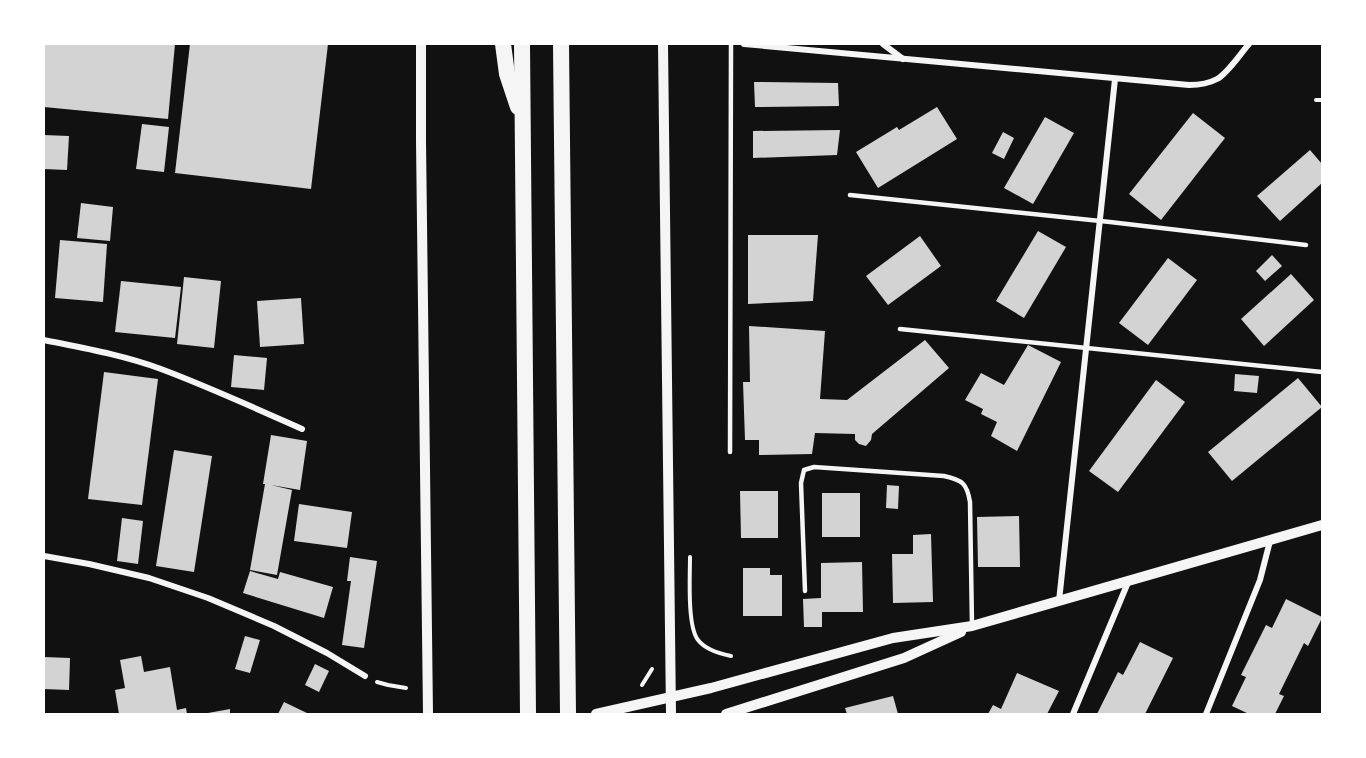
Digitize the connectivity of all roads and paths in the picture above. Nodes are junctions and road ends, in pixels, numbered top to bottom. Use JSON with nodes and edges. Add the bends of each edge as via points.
{"nodes":[{"id":1,"x":421,"y":44,"type":"edge"},
{"id":2,"x":503,"y":44,"type":"edge"},
{"id":3,"x":522,"y":44,"type":"edge"},
{"id":4,"x":561,"y":44,"type":"edge"},
{"id":5,"x":663,"y":44,"type":"edge"},
{"id":6,"x":731,"y":44,"type":"edge"},
{"id":7,"x":744,"y":44,"type":"edge"},
{"id":8,"x":883,"y":44,"type":"edge"},
{"id":9,"x":1249,"y":44,"type":"edge"},
{"id":10,"x":801,"y":46,"type":"edge"},
{"id":11,"x":903,"y":59,"type":"junction"},
{"id":12,"x":1115,"y":79,"type":"junction"},
{"id":13,"x":1316,"y":100,"type":"dead end"},
{"id":14,"x":1323,"y":100,"type":"edge"},
{"id":15,"x":523,"y":122,"type":"junction"},
{"id":16,"x":850,"y":195,"type":"dead end"},
{"id":17,"x":1100,"y":221,"type":"junction"},
{"id":18,"x":1306,"y":245,"type":"dead end"},
{"id":19,"x":900,"y":328,"type":"dead end"},
{"id":20,"x":44,"y":340,"type":"edge"},
{"id":21,"x":1086,"y":348,"type":"junction"},
{"id":22,"x":1323,"y":372,"type":"edge"},
{"id":23,"x":302,"y":429,"type":"dead end"},
{"id":24,"x":730,"y":452,"type":"dead end"},
{"id":25,"x":1323,"y":525,"type":"edge"},
{"id":26,"x":1270,"y":541,"type":"junction"},
{"id":27,"x":44,"y":556,"type":"edge"},
{"id":28,"x":1129,"y":580,"type":"junction"},
{"id":29,"x":805,"y":591,"type":"dead end"},
{"id":30,"x":1059,"y":601,"type":"junction"},
{"id":31,"x":972,"y":626,"type":"junction"},
{"id":32,"x":722,"y":654,"type":"dead end"},
{"id":33,"x":731,"y":656,"type":"dead end"},
{"id":34,"x":657,"y":668,"type":"dead end"},
{"id":35,"x":365,"y":676,"type":"joint"},
{"id":36,"x":642,"y":685,"type":"dead end"},
{"id":37,"x":406,"y":688,"type":"dead end"},
{"id":38,"x":671,"y":698,"type":"junction"},
{"id":39,"x":428,"y":714,"type":"edge"},
{"id":40,"x":528,"y":714,"type":"edge"},
{"id":41,"x":568,"y":714,"type":"edge"},
{"id":42,"x":596,"y":714,"type":"edge"},
{"id":43,"x":671,"y":714,"type":"edge"},
{"id":44,"x":726,"y":714,"type":"edge"},
{"id":45,"x":1073,"y":714,"type":"edge"},
{"id":46,"x":1206,"y":714,"type":"edge"}],
"edges":[{"from":1,"to":39,"type":"street"},
{"from":2,"to":15,"type":"highway","via":[[507,74]]},
{"from":3,"to":15,"type":"highway"},
{"from":4,"to":41,"type":"highway"},
{"from":5,"to":38,"type":"street"},
{"from":6,"to":24,"type":"lane"},
{"from":7,"to":10,"type":"street"},
{"from":8,"to":11,"type":"street"},
{"from":9,"to":12,"type":"street","via":[[1224,74],[1203,84]]},
{"from":10,"to":11,"type":"street"},
{"from":11,"to":12,"type":"street"},
{"from":12,"to":17,"type":"street"},
{"from":13,"to":14,"type":"path"},
{"from":15,"to":40,"type":"highway"},
{"from":16,"to":17,"type":"lane"},
{"from":17,"to":18,"type":"lane"},
{"from":17,"to":21,"type":"street"},
{"from":19,"to":21,"type":"lane"},
{"from":20,"to":23,"type":"street","via":[[159,369]]},
{"from":21,"to":22,"type":"lane"},
{"from":21,"to":30,"type":"street"},
{"from":25,"to":26,"type":"street"},
{"from":26,"to":28,"type":"street"},
{"from":26,"to":46,"type":"street","via":[[1260,580]]},
{"from":27,"to":35,"type":"street","via":[[149,578],[208,598],[327,652]]},
{"from":28,"to":30,"type":"street"},
{"from":28,"to":45,"type":"street"},
{"from":29,"to":31,"type":"lane","via":[[801,483],[804,470],[814,467],[944,476],[962,482],[970,502]]},
{"from":30,"to":31,"type":"street"},
{"from":31,"to":38,"type":"street","via":[[893,638]]},
{"from":31,"to":44,"type":"street","via":[[904,658]]},
{"from":32,"to":33,"type":"path"},
{"from":34,"to":36,"type":"path","via":[[652,669]]},
{"from":35,"to":37,"type":"path"},
{"from":38,"to":42,"type":"street"},
{"from":38,"to":43,"type":"street"}]}
